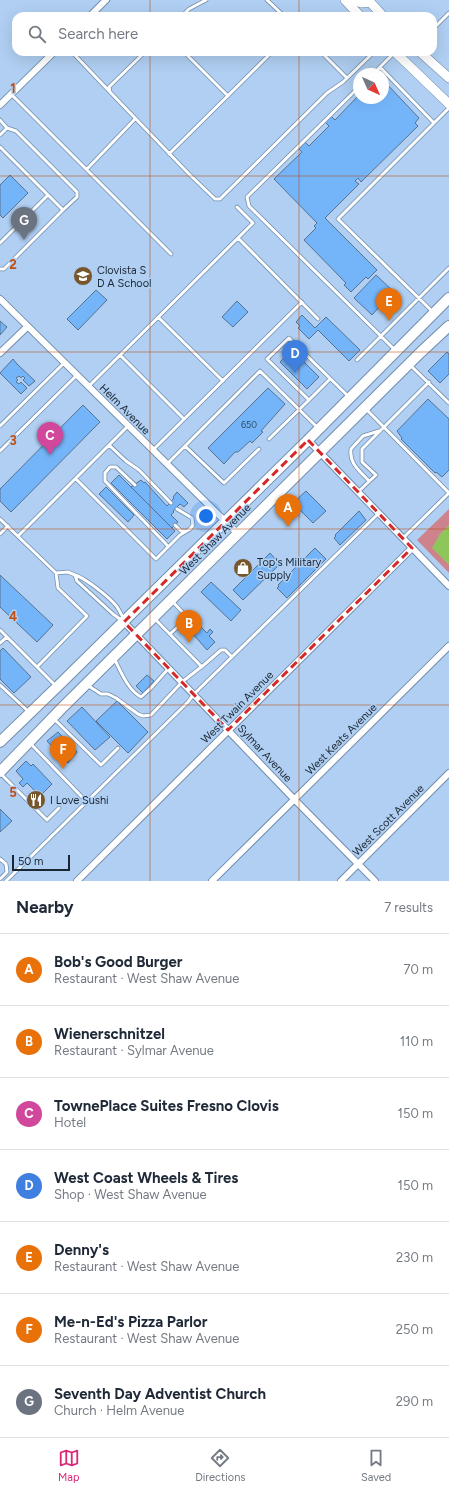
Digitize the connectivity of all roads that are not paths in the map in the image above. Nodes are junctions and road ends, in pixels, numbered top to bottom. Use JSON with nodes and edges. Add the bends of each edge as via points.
{"nodes":[{"id":1,"x":106,"y":0,"type":"edge"},
{"id":2,"x":206,"y":0,"type":"edge"},
{"id":3,"x":267,"y":0,"type":"edge"},
{"id":4,"x":345,"y":0,"type":"edge"},
{"id":5,"x":355,"y":0,"type":"edge"},
{"id":6,"x":370,"y":1,"type":"edge"},
{"id":7,"x":94,"y":12,"type":"edge"},
{"id":8,"x":186,"y":12,"type":"edge"},
{"id":9,"x":280,"y":12,"type":"edge"},
{"id":10,"x":356,"y":12,"type":"edge"},
{"id":11,"x":380,"y":12,"type":"edge"},
{"id":12,"x":449,"y":13,"type":"edge"},
{"id":13,"x":437,"y":25,"type":"edge"},
{"id":14,"x":50,"y":56,"type":"edge"},
{"id":15,"x":76,"y":56,"type":"edge"},
{"id":16,"x":141,"y":56,"type":"edge"},
{"id":17,"x":188,"y":56,"type":"edge"},
{"id":18,"x":268,"y":56,"type":"edge"},
{"id":19,"x":325,"y":56,"type":"edge"},
{"id":20,"x":370,"y":56,"type":"edge"},
{"id":21,"x":391,"y":56,"type":"edge"},
{"id":22,"x":399,"y":56,"type":"edge"},
{"id":23,"x":424,"y":56,"type":"edge"},
{"id":24,"x":380,"y":67,"type":"joint"},
{"id":25,"x":348,"y":78,"type":"junction"},
{"id":26,"x":449,"y":78,"type":"edge"},
{"id":27,"x":110,"y":92,"type":"junction"},
{"id":28,"x":12,"y":94,"type":"junction"},
{"id":29,"x":353,"y":94,"type":"edge"},
{"id":30,"x":228,"y":96,"type":"junction"},
{"id":31,"x":449,"y":104,"type":"edge"},
{"id":32,"x":0,"y":105,"type":"edge"},
{"id":33,"x":449,"y":108,"type":"edge"},
{"id":34,"x":136,"y":119,"type":"junction"},
{"id":35,"x":0,"y":120,"type":"edge"},
{"id":36,"x":434,"y":123,"type":"junction"},
{"id":37,"x":7,"y":128,"type":"junction"},
{"id":38,"x":0,"y":135,"type":"edge"},
{"id":39,"x":0,"y":147,"type":"edge"},
{"id":40,"x":169,"y":154,"type":"junction"},
{"id":41,"x":87,"y":169,"type":"junction"},
{"id":42,"x":48,"y":195,"type":"junction"},
{"id":43,"x":238,"y":207,"type":"dead end"},
{"id":44,"x":63,"y":210,"type":"junction"},
{"id":45,"x":238,"y":238,"type":"junction"},
{"id":46,"x":0,"y":244,"type":"edge"},
{"id":47,"x":171,"y":254,"type":"dead end"},
{"id":48,"x":449,"y":268,"type":"edge"},
{"id":49,"x":0,"y":269,"type":"edge"},
{"id":50,"x":419,"y":298,"type":"junction"},
{"id":51,"x":449,"y":298,"type":"edge"},
{"id":52,"x":0,"y":299,"type":"edge"},
{"id":53,"x":302,"y":302,"type":"junction"},
{"id":54,"x":434,"y":313,"type":"junction"},
{"id":55,"x":158,"y":317,"type":"junction"},
{"id":56,"x":318,"y":319,"type":"dead end"},
{"id":57,"x":27,"y":326,"type":"junction"},
{"id":58,"x":448,"y":330,"type":"edge"},
{"id":59,"x":381,"y":336,"type":"junction"},
{"id":60,"x":397,"y":351,"type":"junction"},
{"id":61,"x":0,"y":353,"type":"edge"},
{"id":62,"x":120,"y":355,"type":"junction"},
{"id":63,"x":357,"y":360,"type":"dead end"},
{"id":64,"x":64,"y":363,"type":"junction"},
{"id":65,"x":409,"y":364,"type":"junction"},
{"id":66,"x":77,"y":375,"type":"junction"},
{"id":67,"x":330,"y":379,"type":"junction"},
{"id":68,"x":223,"y":381,"type":"junction"},
{"id":69,"x":429,"y":382,"type":"junction"},
{"id":70,"x":89,"y":386,"type":"junction"},
{"id":71,"x":350,"y":398,"type":"junction"},
{"id":72,"x":309,"y":400,"type":"junction"},
{"id":73,"x":448,"y":401,"type":"edge"},
{"id":74,"x":365,"y":407,"type":"junction"},
{"id":75,"x":299,"y":409,"type":"junction"},
{"id":76,"x":184,"y":419,"type":"junction"},
{"id":77,"x":0,"y":426,"type":"edge"},
{"id":78,"x":128,"y":426,"type":"junction"},
{"id":79,"x":384,"y":427,"type":"junction"},
{"id":80,"x":319,"y":429,"type":"junction"},
{"id":81,"x":379,"y":431,"type":"junction"},
{"id":82,"x":269,"y":439,"type":"dead end"},
{"id":83,"x":308,"y":440,"type":"junction"},
{"id":84,"x":109,"y":445,"type":"junction"},
{"id":85,"x":185,"y":446,"type":"junction"},
{"id":86,"x":259,"y":449,"type":"dead end"},
{"id":87,"x":152,"y":450,"type":"junction"},
{"id":88,"x":0,"y":451,"type":"edge"},
{"id":89,"x":320,"y":452,"type":"junction"},
{"id":90,"x":167,"y":464,"type":"junction"},
{"id":91,"x":76,"y":479,"type":"junction"},
{"id":92,"x":369,"y":481,"type":"junction"},
{"id":93,"x":135,"y":485,"type":"dead end"},
{"id":94,"x":358,"y":492,"type":"junction"},
{"id":95,"x":449,"y":493,"type":"edge"},
{"id":96,"x":171,"y":502,"type":"dead end"},
{"id":97,"x":177,"y":509,"type":"dead end"},
{"id":98,"x":379,"y":513,"type":"junction"},
{"id":99,"x":0,"y":519,"type":"edge"},
{"id":100,"x":225,"y":522,"type":"junction"},
{"id":101,"x":175,"y":525,"type":"dead end"},
{"id":102,"x":8,"y":526,"type":"junction"},
{"id":103,"x":187,"y":531,"type":"junction"},
{"id":104,"x":237,"y":533,"type":"junction"},
{"id":105,"x":0,"y":534,"type":"edge"},
{"id":106,"x":18,"y":536,"type":"junction"},
{"id":107,"x":403,"y":538,"type":"junction"},
{"id":108,"x":168,"y":547,"type":"junction"},
{"id":109,"x":412,"y":548,"type":"junction"},
{"id":110,"x":56,"y":573,"type":"junction"},
{"id":111,"x":74,"y":575,"type":"junction"},
{"id":112,"x":449,"y":586,"type":"edge"},
{"id":113,"x":171,"y":600,"type":"junction"},
{"id":114,"x":153,"y":617,"type":"junction"},
{"id":115,"x":124,"y":622,"type":"junction"},
{"id":116,"x":0,"y":630,"type":"edge"},
{"id":117,"x":136,"y":634,"type":"junction"},
{"id":118,"x":170,"y":634,"type":"junction"},
{"id":119,"x":6,"y":637,"type":"junction"},
{"id":120,"x":0,"y":643,"type":"edge"},
{"id":121,"x":449,"y":646,"type":"edge"},
{"id":122,"x":113,"y":657,"type":"junction"},
{"id":123,"x":232,"y":657,"type":"junction"},
{"id":124,"x":37,"y":667,"type":"junction"},
{"id":125,"x":202,"y":667,"type":"junction"},
{"id":126,"x":168,"y":668,"type":"junction"},
{"id":127,"x":182,"y":682,"type":"junction"},
{"id":128,"x":85,"y":684,"type":"junction"},
{"id":129,"x":0,"y":685,"type":"edge"},
{"id":130,"x":58,"y":687,"type":"junction"},
{"id":131,"x":194,"y":694,"type":"junction"},
{"id":132,"x":30,"y":713,"type":"junction"},
{"id":133,"x":53,"y":718,"type":"junction"},
{"id":134,"x":228,"y":730,"type":"junction"},
{"id":135,"x":0,"y":742,"type":"edge"},
{"id":136,"x":29,"y":742,"type":"junction"},
{"id":137,"x":118,"y":748,"type":"dead end"},
{"id":138,"x":0,"y":772,"type":"edge"},
{"id":139,"x":449,"y":773,"type":"edge"},
{"id":140,"x":82,"y":796,"type":"dead end"},
{"id":141,"x":294,"y":800,"type":"junction"},
{"id":142,"x":59,"y":808,"type":"dead end"},
{"id":143,"x":0,"y":859,"type":"edge"},
{"id":144,"x":358,"y":864,"type":"junction"},
{"id":145,"x":1,"y":877,"type":"edge"},
{"id":146,"x":6,"y":881,"type":"edge"},
{"id":147,"x":77,"y":881,"type":"edge"},
{"id":148,"x":212,"y":881,"type":"edge"},
{"id":149,"x":341,"y":881,"type":"edge"},
{"id":150,"x":375,"y":881,"type":"edge"}],
"edges":[{"from":1,"to":7,"type":"street"},
{"from":2,"to":8,"type":"lane"},
{"from":3,"to":9,"type":"lane"},
{"from":4,"to":10,"type":"main road"},
{"from":5,"to":6,"type":"main road","via":[[361,3]]},
{"from":6,"to":11,"type":"main road"},
{"from":12,"to":13,"type":"lane"},
{"from":14,"to":28,"type":"street"},
{"from":15,"to":27,"type":"lane"},
{"from":16,"to":27,"type":"lane","via":[[109,87]]},
{"from":17,"to":30,"type":"lane"},
{"from":18,"to":30,"type":"lane"},
{"from":19,"to":25,"type":"lane"},
{"from":20,"to":25,"type":"lane"},
{"from":21,"to":24,"type":"lane"},
{"from":22,"to":31,"type":"main road"},
{"from":23,"to":26,"type":"main road"},
{"from":24,"to":36,"type":"lane"},
{"from":25,"to":40,"type":"lane","via":[[327,93],[220,199],[215,199]]},
{"from":27,"to":34,"type":"lane"},
{"from":28,"to":32,"type":"street"},
{"from":28,"to":41,"type":"lane"},
{"from":29,"to":59,"type":"lane","via":[[247,198],[249,206]]},
{"from":30,"to":40,"type":"lane"},
{"from":33,"to":36,"type":"lane"},
{"from":34,"to":40,"type":"lane"},
{"from":34,"to":41,"type":"lane"},
{"from":35,"to":37,"type":"lane"},
{"from":36,"to":50,"type":"lane","via":[[338,219]]},
{"from":37,"to":38,"type":"lane"},
{"from":37,"to":44,"type":"lane","via":[[16,131],[77,192],[77,197]]},
{"from":39,"to":42,"type":"lane"},
{"from":41,"to":47,"type":"lane"},
{"from":42,"to":44,"type":"lane"},
{"from":42,"to":46,"type":"lane"},
{"from":43,"to":45,"type":"lane","via":[[253,223]]},
{"from":44,"to":49,"type":"lane","via":[[4,270]]},
{"from":45,"to":53,"type":"lane"},
{"from":45,"to":55,"type":"lane"},
{"from":48,"to":50,"type":"lane"},
{"from":50,"to":54,"type":"lane"},
{"from":50,"to":59,"type":"lane"},
{"from":51,"to":54,"type":"main road","name":"West Shaw Avenue"},
{"from":52,"to":57,"type":"street","name":"Helm Avenue"},
{"from":53,"to":56,"type":"lane"},
{"from":53,"to":68,"type":"lane"},
{"from":54,"to":60,"type":"main road","name":"West Shaw Avenue"},
{"from":55,"to":62,"type":"lane"},
{"from":55,"to":68,"type":"lane"},
{"from":57,"to":61,"type":"street"},
{"from":57,"to":64,"type":"street","name":"Helm Avenue"},
{"from":58,"to":65,"type":"main road","name":"West Shaw Avenue"},
{"from":59,"to":60,"type":"lane"},
{"from":59,"to":63,"type":"lane"},
{"from":60,"to":71,"type":"main road","name":"West Shaw Avenue"},
{"from":62,"to":70,"type":"lane"},
{"from":62,"to":76,"type":"lane"},
{"from":64,"to":66,"type":"street","name":"Helm Avenue"},
{"from":64,"to":77,"type":"lane"},
{"from":65,"to":69,"type":"lane"},
{"from":65,"to":74,"type":"main road","name":"West Shaw Avenue"},
{"from":66,"to":70,"type":"street","name":"Helm Avenue"},
{"from":66,"to":88,"type":"lane"},
{"from":67,"to":71,"type":"lane"},
{"from":67,"to":72,"type":"lane"},
{"from":67,"to":72,"type":"lane","via":[[289,338],[268,359]]},
{"from":68,"to":76,"type":"lane"},
{"from":69,"to":73,"type":"lane"},
{"from":69,"to":79,"type":"lane"},
{"from":70,"to":78,"type":"street","name":"Helm Avenue"},
{"from":71,"to":80,"type":"main road","name":"West Shaw Avenue"},
{"from":72,"to":75,"type":"lane"},
{"from":74,"to":79,"type":"lane"},
{"from":74,"to":89,"type":"main road","name":"West Shaw Avenue"},
{"from":75,"to":80,"type":"lane"},
{"from":75,"to":82,"type":"lane"},
{"from":75,"to":85,"type":"lane","via":[[260,371]]},
{"from":76,"to":87,"type":"lane"},
{"from":78,"to":84,"type":"lane"},
{"from":78,"to":87,"type":"street","name":"Helm Avenue"},
{"from":79,"to":81,"type":"lane"},
{"from":79,"to":95,"type":"lane"},
{"from":80,"to":83,"type":"main road","name":"West Shaw Avenue"},
{"from":81,"to":92,"type":"lane","via":[[362,449],[362,462],[376,475]]},
{"from":81,"to":92,"type":"lane","via":[[363,436],[351,449],[352,464]]},
{"from":83,"to":89,"type":"street"},
{"from":83,"to":100,"type":"main road","name":"West Shaw Avenue"},
{"from":84,"to":91,"type":"lane"},
{"from":84,"to":96,"type":"lane"},
{"from":85,"to":86,"type":"lane","via":[[224,483]]},
{"from":85,"to":90,"type":"lane"},
{"from":87,"to":90,"type":"street","name":"Helm Avenue"},
{"from":89,"to":94,"type":"street"},
{"from":89,"to":104,"type":"main road","name":"West Shaw Avenue"},
{"from":90,"to":100,"type":"street","name":"Helm Avenue"},
{"from":91,"to":106,"type":"lane"},
{"from":91,"to":108,"type":"lane","via":[[156,559]]},
{"from":92,"to":94,"type":"lane"},
{"from":93,"to":108,"type":"lane","via":[[116,467],[110,467],[105,474],[105,481]]},
{"from":94,"to":98,"type":"street"},
{"from":95,"to":107,"type":"lane"},
{"from":97,"to":103,"type":"lane","via":[[192,518],[193,525]]},
{"from":98,"to":107,"type":"street"},
{"from":98,"to":123,"type":"lane"},
{"from":99,"to":102,"type":"lane"},
{"from":100,"to":104,"type":"street","name":"Helm Avenue"},
{"from":100,"to":115,"type":"main road","name":"West Shaw Avenue"},
{"from":101,"to":103,"type":"lane","via":[[181,531]]},
{"from":102,"to":105,"type":"lane"},
{"from":102,"to":106,"type":"lane"},
{"from":103,"to":108,"type":"lane"},
{"from":104,"to":113,"type":"main road","name":"West Shaw Avenue"},
{"from":106,"to":110,"type":"lane"},
{"from":107,"to":109,"type":"street"},
{"from":109,"to":112,"type":"street"},
{"from":109,"to":134,"type":"street","name":"West Twain Avenue"},
{"from":110,"to":111,"type":"lane","via":[[68,572]]},
{"from":110,"to":124,"type":"lane","via":[[58,588],[87,616]]},
{"from":111,"to":115,"type":"lane","via":[[77,581]]},
{"from":111,"to":115,"type":"lane","via":[[82,577],[119,609]]},
{"from":113,"to":114,"type":"main road","name":"West Shaw Avenue"},
{"from":113,"to":118,"type":"lane","via":[[187,617]]},
{"from":114,"to":117,"type":"main road","name":"West Shaw Avenue"},
{"from":114,"to":118,"type":"lane"},
{"from":115,"to":117,"type":"street","name":"Sylmar Avenue"},
{"from":115,"to":130,"type":"main road","name":"West Shaw Avenue"},
{"from":116,"to":119,"type":"lane"},
{"from":117,"to":122,"type":"main road","name":"West Shaw Avenue"},
{"from":117,"to":126,"type":"street","name":"Sylmar Avenue"},
{"from":118,"to":125,"type":"lane"},
{"from":119,"to":120,"type":"lane"},
{"from":119,"to":124,"type":"lane"},
{"from":121,"to":141,"type":"street","name":"West Keats Avenue"},
{"from":122,"to":126,"type":"lane","via":[[129,686],[139,696],[143,696]]},
{"from":122,"to":128,"type":"main road","name":"West Shaw Avenue"},
{"from":123,"to":125,"type":"lane","via":[[223,649]]},
{"from":123,"to":131,"type":"lane"},
{"from":124,"to":130,"type":"lane"},
{"from":125,"to":127,"type":"lane"},
{"from":126,"to":127,"type":"street","name":"Sylmar Avenue"},
{"from":127,"to":128,"type":"lane","via":[[151,715],[143,716],[116,698],[101,694]]},
{"from":127,"to":131,"type":"street","name":"Sylmar Avenue"},
{"from":128,"to":133,"type":"main road","name":"West Shaw Avenue"},
{"from":129,"to":132,"type":"lane"},
{"from":130,"to":132,"type":"main road","name":"West Shaw Avenue"},
{"from":131,"to":134,"type":"street","name":"Sylmar Avenue"},
{"from":131,"to":146,"type":"lane"},
{"from":132,"to":135,"type":"main road","name":"West Shaw Avenue"},
{"from":133,"to":136,"type":"main road","name":"West Shaw Avenue"},
{"from":133,"to":137,"type":"lane","via":[[100,765]]},
{"from":134,"to":141,"type":"street","name":"Sylmar Avenue"},
{"from":134,"to":147,"type":"street","name":"West Twain Avenue"},
{"from":136,"to":138,"type":"main road","name":"West Shaw Avenue"},
{"from":136,"to":140,"type":"lane"},
{"from":138,"to":142,"type":"lane","via":[[47,820]]},
{"from":139,"to":144,"type":"street","name":"West Scott Avenue"},
{"from":141,"to":144,"type":"street","name":"Sylmar Avenue"},
{"from":141,"to":148,"type":"street","name":"West Keats Avenue"},
{"from":143,"to":145,"type":"lane","via":[[6,864],[6,872]]},
{"from":144,"to":149,"type":"street","name":"West Scott Avenue"},
{"from":144,"to":150,"type":"street","name":"Sylmar Avenue"}]}
